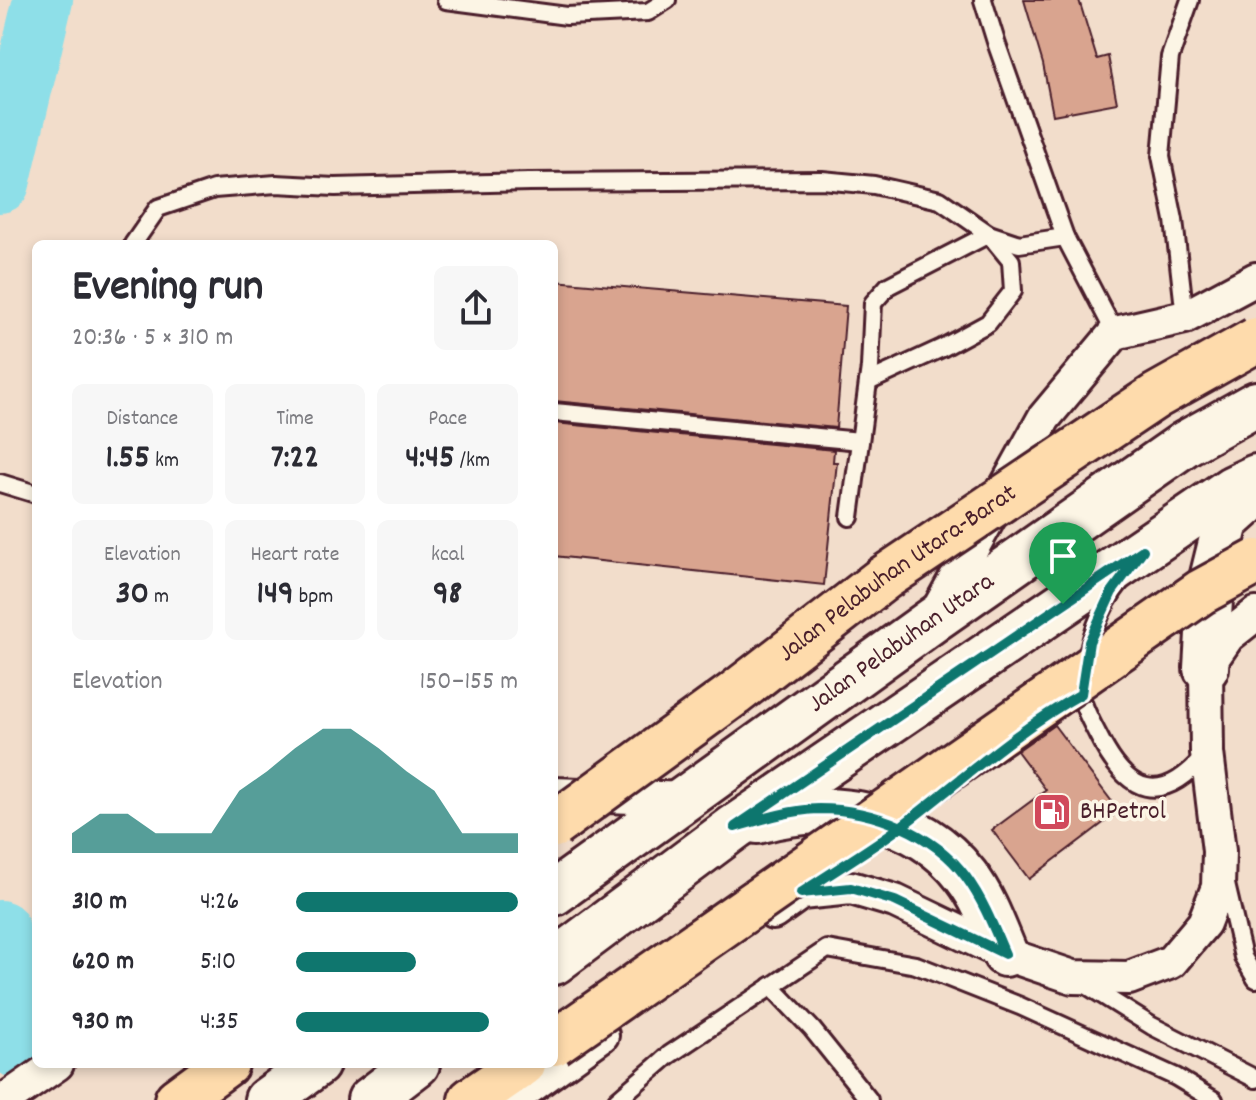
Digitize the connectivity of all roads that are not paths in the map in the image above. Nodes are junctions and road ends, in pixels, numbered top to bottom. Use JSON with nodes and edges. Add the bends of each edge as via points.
{"nodes":[{"id":1,"x":446,"y":0,"type":"edge"},
{"id":2,"x":667,"y":0,"type":"edge"},
{"id":3,"x":983,"y":0,"type":"edge"},
{"id":4,"x":1190,"y":0,"type":"edge"},
{"id":5,"x":989,"y":234,"type":"junction"},
{"id":6,"x":1065,"y":237,"type":"junction"},
{"id":7,"x":136,"y":240,"type":"edge"},
{"id":8,"x":1256,"y":279,"type":"edge"},
{"id":9,"x":1185,"y":317,"type":"junction"},
{"id":10,"x":1115,"y":333,"type":"junction"},
{"id":11,"x":1256,"y":340,"type":"edge"},
{"id":12,"x":868,"y":382,"type":"junction"},
{"id":13,"x":1256,"y":404,"type":"edge"},
{"id":14,"x":558,"y":412,"type":"edge"},
{"id":15,"x":860,"y":441,"type":"junction"},
{"id":16,"x":1256,"y":477,"type":"edge"},
{"id":17,"x":0,"y":483,"type":"edge"},
{"id":18,"x":32,"y":493,"type":"edge"},
{"id":19,"x":1256,"y":495,"type":"edge"},
{"id":20,"x":850,"y":517,"type":"dead end"},
{"id":21,"x":1143,"y":550,"type":"junction"},
{"id":22,"x":1256,"y":562,"type":"edge"},
{"id":23,"x":1256,"y":614,"type":"edge"},
{"id":24,"x":933,"y":620,"type":"junction"},
{"id":25,"x":1206,"y":668,"type":"junction"},
{"id":26,"x":1081,"y":694,"type":"junction"},
{"id":27,"x":1207,"y":753,"type":"junction"},
{"id":28,"x":948,"y":789,"type":"dead end"},
{"id":29,"x":558,"y":794,"type":"edge"},
{"id":30,"x":686,"y":799,"type":"junction"},
{"id":31,"x":558,"y":822,"type":"edge"},
{"id":32,"x":735,"y":827,"type":"junction"},
{"id":33,"x":1219,"y":851,"type":"junction"},
{"id":34,"x":558,"y":890,"type":"edge"},
{"id":35,"x":1005,"y":954,"type":"junction"},
{"id":36,"x":558,"y":959,"type":"edge"},
{"id":37,"x":1073,"y":977,"type":"junction"},
{"id":38,"x":1256,"y":979,"type":"edge"},
{"id":39,"x":771,"y":986,"type":"junction"},
{"id":40,"x":558,"y":1040,"type":"edge"},
{"id":41,"x":558,"y":1067,"type":"edge"},
{"id":42,"x":50,"y":1068,"type":"edge"},
{"id":43,"x":221,"y":1068,"type":"edge"},
{"id":44,"x":311,"y":1068,"type":"edge"},
{"id":45,"x":412,"y":1068,"type":"edge"},
{"id":46,"x":517,"y":1068,"type":"edge"},
{"id":47,"x":557,"y":1068,"type":"edge"},
{"id":48,"x":1256,"y":1079,"type":"edge"},
{"id":49,"x":6,"y":1093,"type":"edge"},
{"id":50,"x":177,"y":1100,"type":"edge"},
{"id":51,"x":267,"y":1100,"type":"edge"},
{"id":52,"x":370,"y":1100,"type":"edge"},
{"id":53,"x":471,"y":1100,"type":"edge"},
{"id":54,"x":512,"y":1100,"type":"edge"},
{"id":55,"x":617,"y":1100,"type":"edge"},
{"id":56,"x":869,"y":1100,"type":"edge"},
{"id":57,"x":1214,"y":1100,"type":"edge"}],
"edges":[{"from":1,"to":2,"type":"lane","via":[[567,16],[648,12]]},
{"from":3,"to":6,"type":"lane"},
{"from":4,"to":9,"type":"lane","via":[[1170,57],[1161,156]]},
{"from":5,"to":6,"type":"lane","via":[[1019,244]]},
{"from":5,"to":7,"type":"lane","via":[[940,200],[874,185],[822,180],[529,182],[214,189],[158,208]]},
{"from":5,"to":12,"type":"lane","via":[[888,286],[873,303]]},
{"from":5,"to":12,"type":"lane","via":[[1011,261],[1013,291],[988,323]]},
{"from":6,"to":10,"type":"lane"},
{"from":8,"to":9,"type":"street"},
{"from":9,"to":10,"type":"street"},
{"from":10,"to":24,"type":"street","via":[[1044,418]]},
{"from":11,"to":31,"type":"main road","name":"Jalan Pelabuhan Utara-Barat","bridge":true,"via":[[1156,396],[884,578]]},
{"from":12,"to":15,"type":"lane"},
{"from":13,"to":24,"type":"main road","name":"Jalan Pelabuhan Utara","via":[[1186,443]]},
{"from":14,"to":15,"type":"lane"},
{"from":15,"to":20,"type":"lane"},
{"from":16,"to":21,"type":"main road"},
{"from":17,"to":18,"type":"lane"},
{"from":19,"to":25,"type":"main road","via":[[1226,522],[1211,583]]},
{"from":21,"to":26,"type":"lane","via":[[1112,592],[1089,642]]},
{"from":21,"to":32,"type":"main road"},
{"from":22,"to":40,"type":"main road","bridge":true,"via":[[1201,592]]},
{"from":23,"to":25,"type":"street","via":[[1228,636]]},
{"from":24,"to":30,"type":"main road","name":"Jalan Pelabuhan Utara"},
{"from":25,"to":27,"type":"street"},
{"from":26,"to":27,"type":"lane","via":[[1109,757],[1145,789],[1189,774]]},
{"from":26,"to":28,"type":"lane"},
{"from":27,"to":33,"type":"street"},
{"from":29,"to":30,"type":"street"},
{"from":30,"to":34,"type":"main road","name":"Jalan Pelabuhan Utara"},
{"from":32,"to":35,"type":"main road","via":[[818,809],[859,812],[900,826],[938,848],[966,876]]},
{"from":32,"to":36,"type":"main road"},
{"from":33,"to":37,"type":"street","via":[[1218,887],[1204,923],[1171,962],[1129,978]]},
{"from":33,"to":38,"type":"lane","via":[[1243,957]]},
{"from":35,"to":37,"type":"street"},
{"from":35,"to":41,"type":"street","via":[[895,901],[814,884]]},
{"from":37,"to":48,"type":"lane","via":[[1152,1026]]},
{"from":39,"to":55,"type":"lane","via":[[669,1055]]},
{"from":39,"to":56,"type":"lane"},
{"from":39,"to":57,"type":"lane","via":[[827,949],[916,965],[1020,1006],[1176,1077]]},
{"from":42,"to":49,"type":"street"},
{"from":43,"to":50,"type":"main road"},
{"from":44,"to":51,"type":"main road"},
{"from":45,"to":52,"type":"main road"},
{"from":46,"to":53,"type":"main road"},
{"from":47,"to":54,"type":"street"}]}
